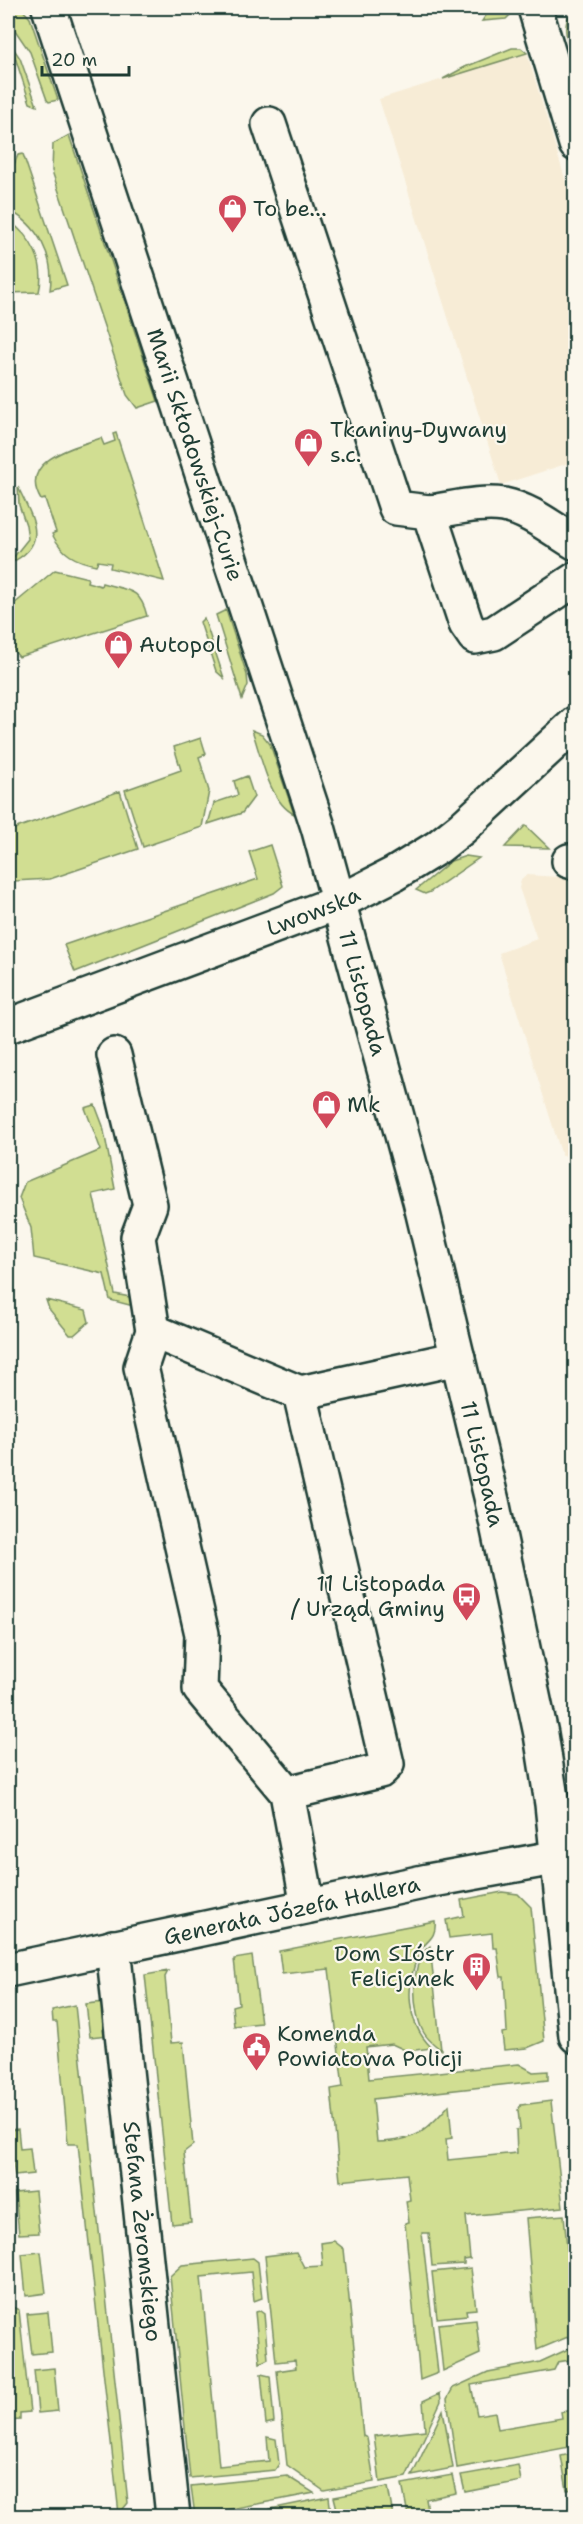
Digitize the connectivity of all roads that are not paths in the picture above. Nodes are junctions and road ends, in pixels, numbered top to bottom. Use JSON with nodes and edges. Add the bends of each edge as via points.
{"nodes":[{"id":1,"x":49,"y":8,"type":"edge"},
{"id":2,"x":535,"y":8,"type":"edge"},
{"id":3,"x":269,"y":124,"type":"dead end"},
{"id":4,"x":576,"y":144,"type":"edge"},
{"id":5,"x":429,"y":512,"type":"junction"},
{"id":6,"x":576,"y":543,"type":"edge"},
{"id":7,"x":576,"y":579,"type":"edge"},
{"id":8,"x":576,"y":723,"type":"edge"},
{"id":9,"x":339,"y":902,"type":"junction"},
{"id":10,"x":8,"y":1026,"type":"edge"},
{"id":11,"x":114,"y":1055,"type":"dead end"},
{"id":12,"x":153,"y":1331,"type":"junction"},
{"id":13,"x":458,"y":1359,"type":"junction"},
{"id":14,"x":300,"y":1393,"type":"junction"},
{"id":15,"x":287,"y":1793,"type":"junction"},
{"id":16,"x":566,"y":1855,"type":"edge"},
{"id":17,"x":308,"y":1906,"type":"junction"},
{"id":18,"x":113,"y":1947,"type":"junction"},
{"id":19,"x":8,"y":1970,"type":"edge"},
{"id":20,"x":576,"y":2036,"type":"edge"},
{"id":21,"x":173,"y":2517,"type":"edge"}],
"edges":[{"from":1,"to":9,"type":"street","name":"Marii Skłodowskiej-Curie","via":[[243,595]]},
{"from":2,"to":4,"type":"street"},
{"from":3,"to":5,"type":"street","via":[[396,508]]},
{"from":5,"to":6,"type":"street","via":[[504,505],[524,512]]},
{"from":5,"to":7,"type":"street","via":[[466,624],[475,637],[494,633]]},
{"from":8,"to":9,"type":"street","name":"Lwowska","via":[[438,847]]},
{"from":9,"to":10,"type":"street","name":"Lwowska"},
{"from":9,"to":13,"type":"street","name":"11 Listopada","via":[[420,1201]]},
{"from":11,"to":12,"type":"street","via":[[150,1204],[138,1237]]},
{"from":12,"to":14,"type":"street"},
{"from":12,"to":15,"type":"street","via":[[141,1367],[202,1634],[200,1689]]},
{"from":13,"to":14,"type":"street"},
{"from":13,"to":16,"type":"street","name":"11 Listopada","via":[[492,1501]]},
{"from":14,"to":15,"type":"street","via":[[387,1764],[380,1771]]},
{"from":15,"to":17,"type":"street"},
{"from":16,"to":17,"type":"street","name":"Generała Józefa Hallera"},
{"from":16,"to":20,"type":"street","name":"11 Listopada"},
{"from":17,"to":18,"type":"street","name":"Generała Józefa Hallera"},
{"from":18,"to":19,"type":"street","name":"Generała Józefa Hallera"},
{"from":18,"to":21,"type":"street","name":"Stefana Żeromskiego"}]}
